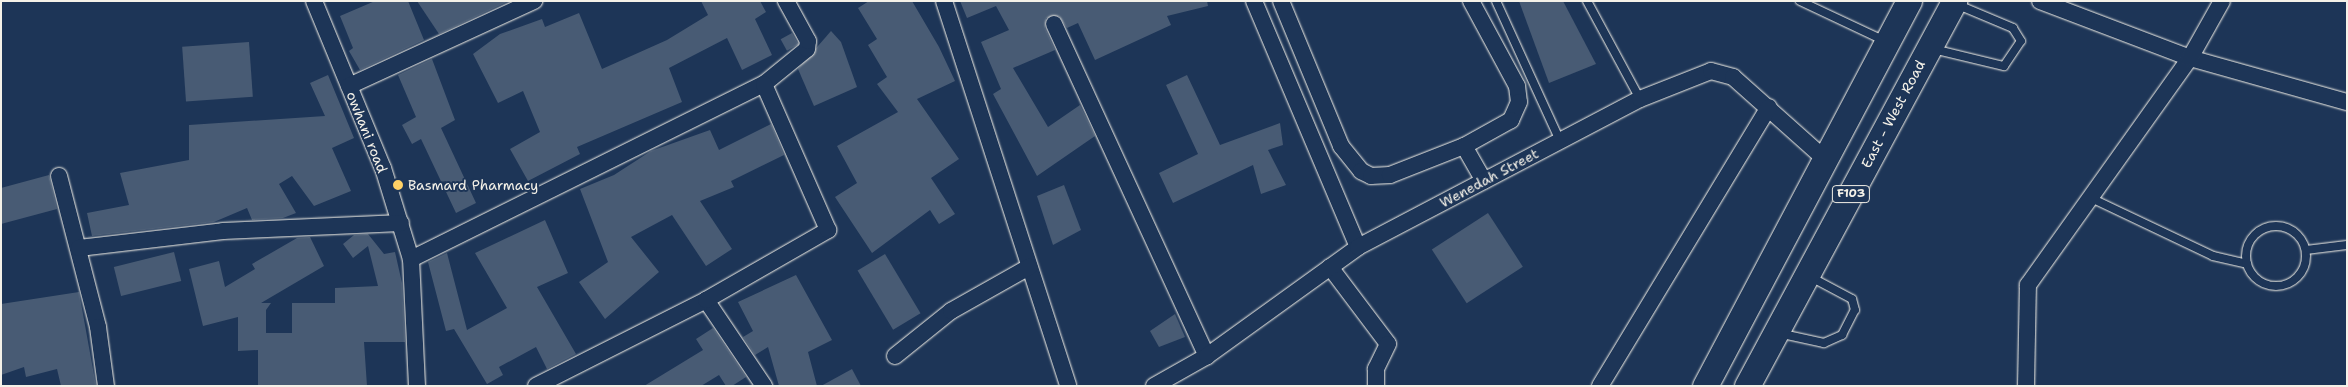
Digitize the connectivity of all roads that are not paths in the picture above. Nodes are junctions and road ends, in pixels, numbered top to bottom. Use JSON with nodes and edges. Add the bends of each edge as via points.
{"nodes":[{"id":1,"x":534,"y":1,"type":"edge"},
{"id":2,"x":786,"y":1,"type":"edge"},
{"id":3,"x":944,"y":1,"type":"edge"},
{"id":4,"x":1254,"y":1,"type":"edge"},
{"id":5,"x":1282,"y":1,"type":"edge"},
{"id":6,"x":1471,"y":1,"type":"edge"},
{"id":7,"x":1496,"y":1,"type":"edge"},
{"id":8,"x":1587,"y":1,"type":"edge"},
{"id":9,"x":1800,"y":1,"type":"edge"},
{"id":10,"x":1909,"y":1,"type":"edge"},
{"id":11,"x":2041,"y":1,"type":"edge"},
{"id":12,"x":2222,"y":1,"type":"edge"},
{"id":13,"x":317,"y":2,"type":"edge"},
{"id":14,"x":1953,"y":2,"type":"edge"},
{"id":15,"x":1054,"y":24,"type":"dead end"},
{"id":16,"x":1887,"y":42,"type":"junction"},
{"id":17,"x":1928,"y":47,"type":"junction"},
{"id":18,"x":2190,"y":58,"type":"junction"},
{"id":19,"x":764,"y":84,"type":"junction"},
{"id":20,"x":349,"y":86,"type":"junction"},
{"id":21,"x":1640,"y":99,"type":"junction"},
{"id":22,"x":2347,"y":102,"type":"edge"},
{"id":23,"x":1768,"y":107,"type":"junction"},
{"id":24,"x":1560,"y":141,"type":"junction"},
{"id":25,"x":1464,"y":146,"type":"junction"},
{"id":26,"x":1826,"y":160,"type":"junction"},
{"id":27,"x":59,"y":176,"type":"dead end"},
{"id":28,"x":1484,"y":181,"type":"junction"},
{"id":29,"x":2090,"y":197,"type":"junction"},
{"id":30,"x":401,"y":223,"type":"junction"},
{"id":31,"x":2347,"y":245,"type":"edge"},
{"id":32,"x":1358,"y":247,"type":"junction"},
{"id":33,"x":78,"y":248,"type":"junction"},
{"id":34,"x":2306,"y":250,"type":"junction"},
{"id":35,"x":411,"y":259,"type":"junction"},
{"id":36,"x":2247,"y":264,"type":"junction"},
{"id":37,"x":1029,"y":267,"type":"junction"},
{"id":38,"x":1330,"y":267,"type":"junction"},
{"id":39,"x":1808,"y":275,"type":"junction"},
{"id":40,"x":706,"y":300,"type":"junction"},
{"id":41,"x":1776,"y":332,"type":"junction"},
{"id":42,"x":895,"y":356,"type":"dead end"},
{"id":43,"x":1207,"y":356,"type":"junction"},
{"id":44,"x":106,"y":386,"type":"edge"},
{"id":45,"x":417,"y":386,"type":"edge"},
{"id":46,"x":536,"y":386,"type":"edge"},
{"id":47,"x":764,"y":386,"type":"edge"},
{"id":48,"x":1068,"y":386,"type":"edge"},
{"id":49,"x":1154,"y":386,"type":"edge"},
{"id":50,"x":1376,"y":386,"type":"edge"},
{"id":51,"x":1600,"y":386,"type":"edge"},
{"id":52,"x":1705,"y":386,"type":"edge"},
{"id":53,"x":1748,"y":386,"type":"edge"},
{"id":54,"x":2026,"y":386,"type":"edge"}],
"edges":[{"from":1,"to":20,"type":"street"},
{"from":2,"to":19,"type":"street","via":[[808,41],[807,49]]},
{"from":3,"to":37,"type":"street"},
{"from":4,"to":32,"type":"street"},
{"from":5,"to":25,"type":"street","via":[[1341,146],[1360,171],[1371,176],[1390,175]]},
{"from":6,"to":25,"type":"street","via":[[1517,86],[1519,102],[1511,120]]},
{"from":7,"to":24,"type":"lane"},
{"from":8,"to":21,"type":"lane"},
{"from":9,"to":16,"type":"lane"},
{"from":10,"to":16,"type":"main road","number":"F103"},
{"from":11,"to":18,"type":"street"},
{"from":12,"to":18,"type":"street"},
{"from":13,"to":20,"type":"street","name":"owhani road"},
{"from":14,"to":17,"type":"main road","name":"East - West Road","number":"F103"},
{"from":14,"to":17,"type":"lane","via":[[2013,28],[2021,41],[2010,62],[1994,66]]},
{"from":15,"to":43,"type":"street"},
{"from":16,"to":26,"type":"main road","number":"F103"},
{"from":17,"to":39,"type":"main road","name":"East - West Road","number":"F103"},
{"from":18,"to":22,"type":"street"},
{"from":18,"to":29,"type":"street"},
{"from":19,"to":35,"type":"street"},
{"from":19,"to":40,"type":"street","via":[[828,230]]},
{"from":20,"to":30,"type":"street","name":"owhani road"},
{"from":21,"to":23,"type":"street","name":"Wenedah Street","via":[[1711,71],[1723,71]]},
{"from":21,"to":24,"type":"street","name":"Wenedah Street"},
{"from":23,"to":26,"type":"street","name":"Wenedah Street"},
{"from":23,"to":51,"type":"street"},
{"from":24,"to":28,"type":"street","name":"Wenedah Street"},
{"from":25,"to":28,"type":"street"},
{"from":26,"to":52,"type":"main road","number":"F103"},
{"from":27,"to":33,"type":"street"},
{"from":28,"to":32,"type":"street","name":"Wenedah Street"},
{"from":29,"to":36,"type":"lane","via":[[2213,256]]},
{"from":29,"to":54,"type":"street","via":[[2028,285]]},
{"from":30,"to":33,"type":"street","via":[[223,231]]},
{"from":30,"to":35,"type":"street","name":"owhani road"},
{"from":31,"to":34,"type":"lane"},
{"from":32,"to":38,"type":"street","name":"Wenedah Street"},
{"from":33,"to":44,"type":"street"},
{"from":34,"to":36,"type":"lane","via":[[2301,272],[2283,285],[2260,282]]},
{"from":34,"to":36,"type":"lane","via":[[2290,228],[2270,226],[2252,237]]},
{"from":35,"to":45,"type":"street","name":"owhani road"},
{"from":37,"to":42,"type":"street","via":[[951,311]]},
{"from":37,"to":48,"type":"street"},
{"from":38,"to":43,"type":"street","name":"Wenedah Street"},
{"from":38,"to":50,"type":"street","via":[[1388,344],[1376,369]]},
{"from":39,"to":41,"type":"main road","name":"East - West Road","number":"F103"},
{"from":39,"to":41,"type":"lane","via":[[1852,299],[1855,310],[1842,335],[1824,342]]},
{"from":40,"to":46,"type":"street"},
{"from":40,"to":47,"type":"street"},
{"from":41,"to":53,"type":"main road","name":"East - West Road","number":"F103"},
{"from":43,"to":49,"type":"street","name":"Wenedah Street"}]}
